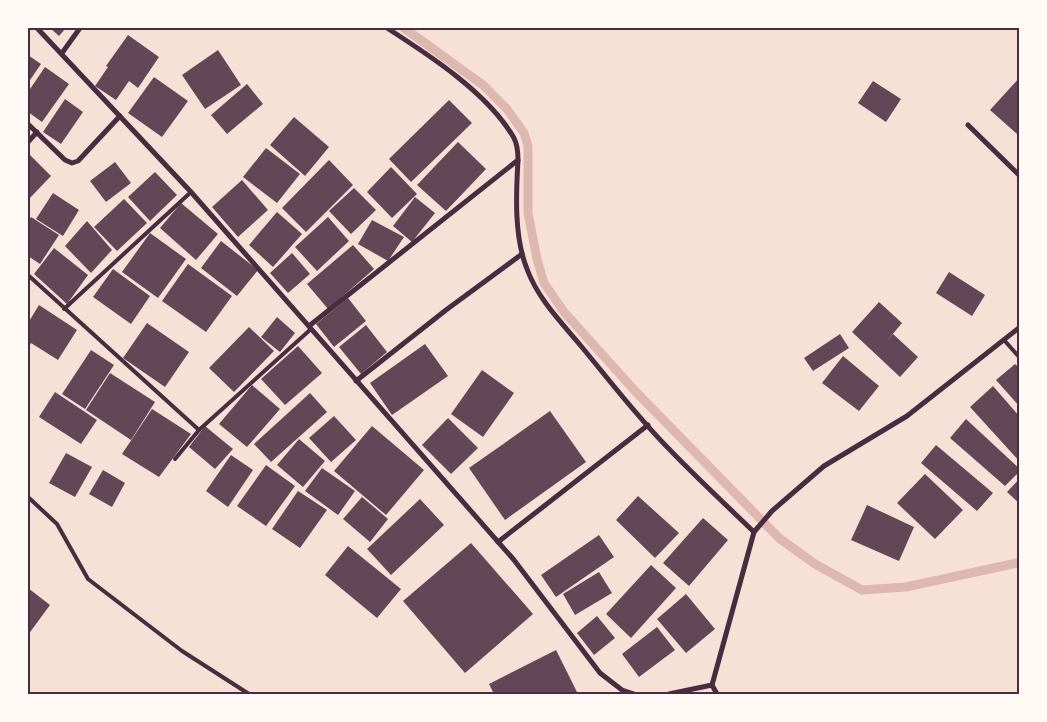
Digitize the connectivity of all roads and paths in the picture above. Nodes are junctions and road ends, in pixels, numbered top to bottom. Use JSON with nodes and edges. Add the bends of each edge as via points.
{"nodes":[{"id":1,"x":37,"y":28,"type":"edge"},
{"id":2,"x":80,"y":28,"type":"edge"},
{"id":3,"x":387,"y":28,"type":"edge"},
{"id":4,"x":62,"y":53,"type":"junction"},
{"id":5,"x":120,"y":116,"type":"junction"},
{"id":6,"x":28,"y":124,"type":"edge"},
{"id":7,"x":968,"y":125,"type":"dead end"},
{"id":8,"x":37,"y":132,"type":"junction"},
{"id":9,"x":28,"y":142,"type":"edge"},
{"id":10,"x":518,"y":160,"type":"junction"},
{"id":11,"x":1020,"y":176,"type":"edge"},
{"id":12,"x":191,"y":192,"type":"junction"},
{"id":13,"x":522,"y":254,"type":"junction"},
{"id":14,"x":28,"y":275,"type":"edge"},
{"id":15,"x":64,"y":309,"type":"junction"},
{"id":16,"x":1020,"y":327,"type":"edge"},
{"id":17,"x":310,"y":328,"type":"junction"},
{"id":18,"x":1004,"y":340,"type":"junction"},
{"id":19,"x":1020,"y":358,"type":"edge"},
{"id":20,"x":356,"y":380,"type":"junction"},
{"id":21,"x":648,"y":425,"type":"junction"},
{"id":22,"x":199,"y":430,"type":"junction"},
{"id":23,"x":174,"y":459,"type":"dead end"},
{"id":24,"x":28,"y":497,"type":"edge"},
{"id":25,"x":754,"y":532,"type":"junction"},
{"id":26,"x":498,"y":542,"type":"junction"},
{"id":27,"x":712,"y":685,"type":"junction"},
{"id":28,"x":248,"y":694,"type":"edge"},
{"id":29,"x":634,"y":694,"type":"edge"},
{"id":30,"x":669,"y":694,"type":"edge"},
{"id":31,"x":717,"y":694,"type":"edge"}],
"edges":[{"from":1,"to":4,"type":"street"},
{"from":2,"to":4,"type":"street"},
{"from":3,"to":10,"type":"street","via":[[470,88],[515,139]]},
{"from":4,"to":5,"type":"street"},
{"from":5,"to":8,"type":"street","via":[[78,161],[72,163]]},
{"from":5,"to":12,"type":"street"},
{"from":6,"to":8,"type":"street"},
{"from":7,"to":11,"type":"street"},
{"from":8,"to":9,"type":"street"},
{"from":10,"to":13,"type":"street"},
{"from":10,"to":17,"type":"street"},
{"from":12,"to":15,"type":"lane"},
{"from":12,"to":17,"type":"street"},
{"from":13,"to":20,"type":"street"},
{"from":13,"to":21,"type":"street","via":[[541,297]]},
{"from":14,"to":15,"type":"lane"},
{"from":15,"to":22,"type":"lane"},
{"from":16,"to":18,"type":"street"},
{"from":17,"to":20,"type":"street"},
{"from":17,"to":22,"type":"lane"},
{"from":18,"to":19,"type":"lane"},
{"from":18,"to":25,"type":"street","via":[[907,416],[824,466],[772,511]]},
{"from":20,"to":26,"type":"street"},
{"from":21,"to":25,"type":"street","via":[[669,450]]},
{"from":21,"to":26,"type":"street"},
{"from":22,"to":23,"type":"lane"},
{"from":24,"to":28,"type":"lane","via":[[57,524],[88,579],[182,651]]},
{"from":25,"to":27,"type":"street"},
{"from":26,"to":29,"type":"street","via":[[600,673],[622,690]]},
{"from":27,"to":30,"type":"street"},
{"from":27,"to":31,"type":"street"}]}
